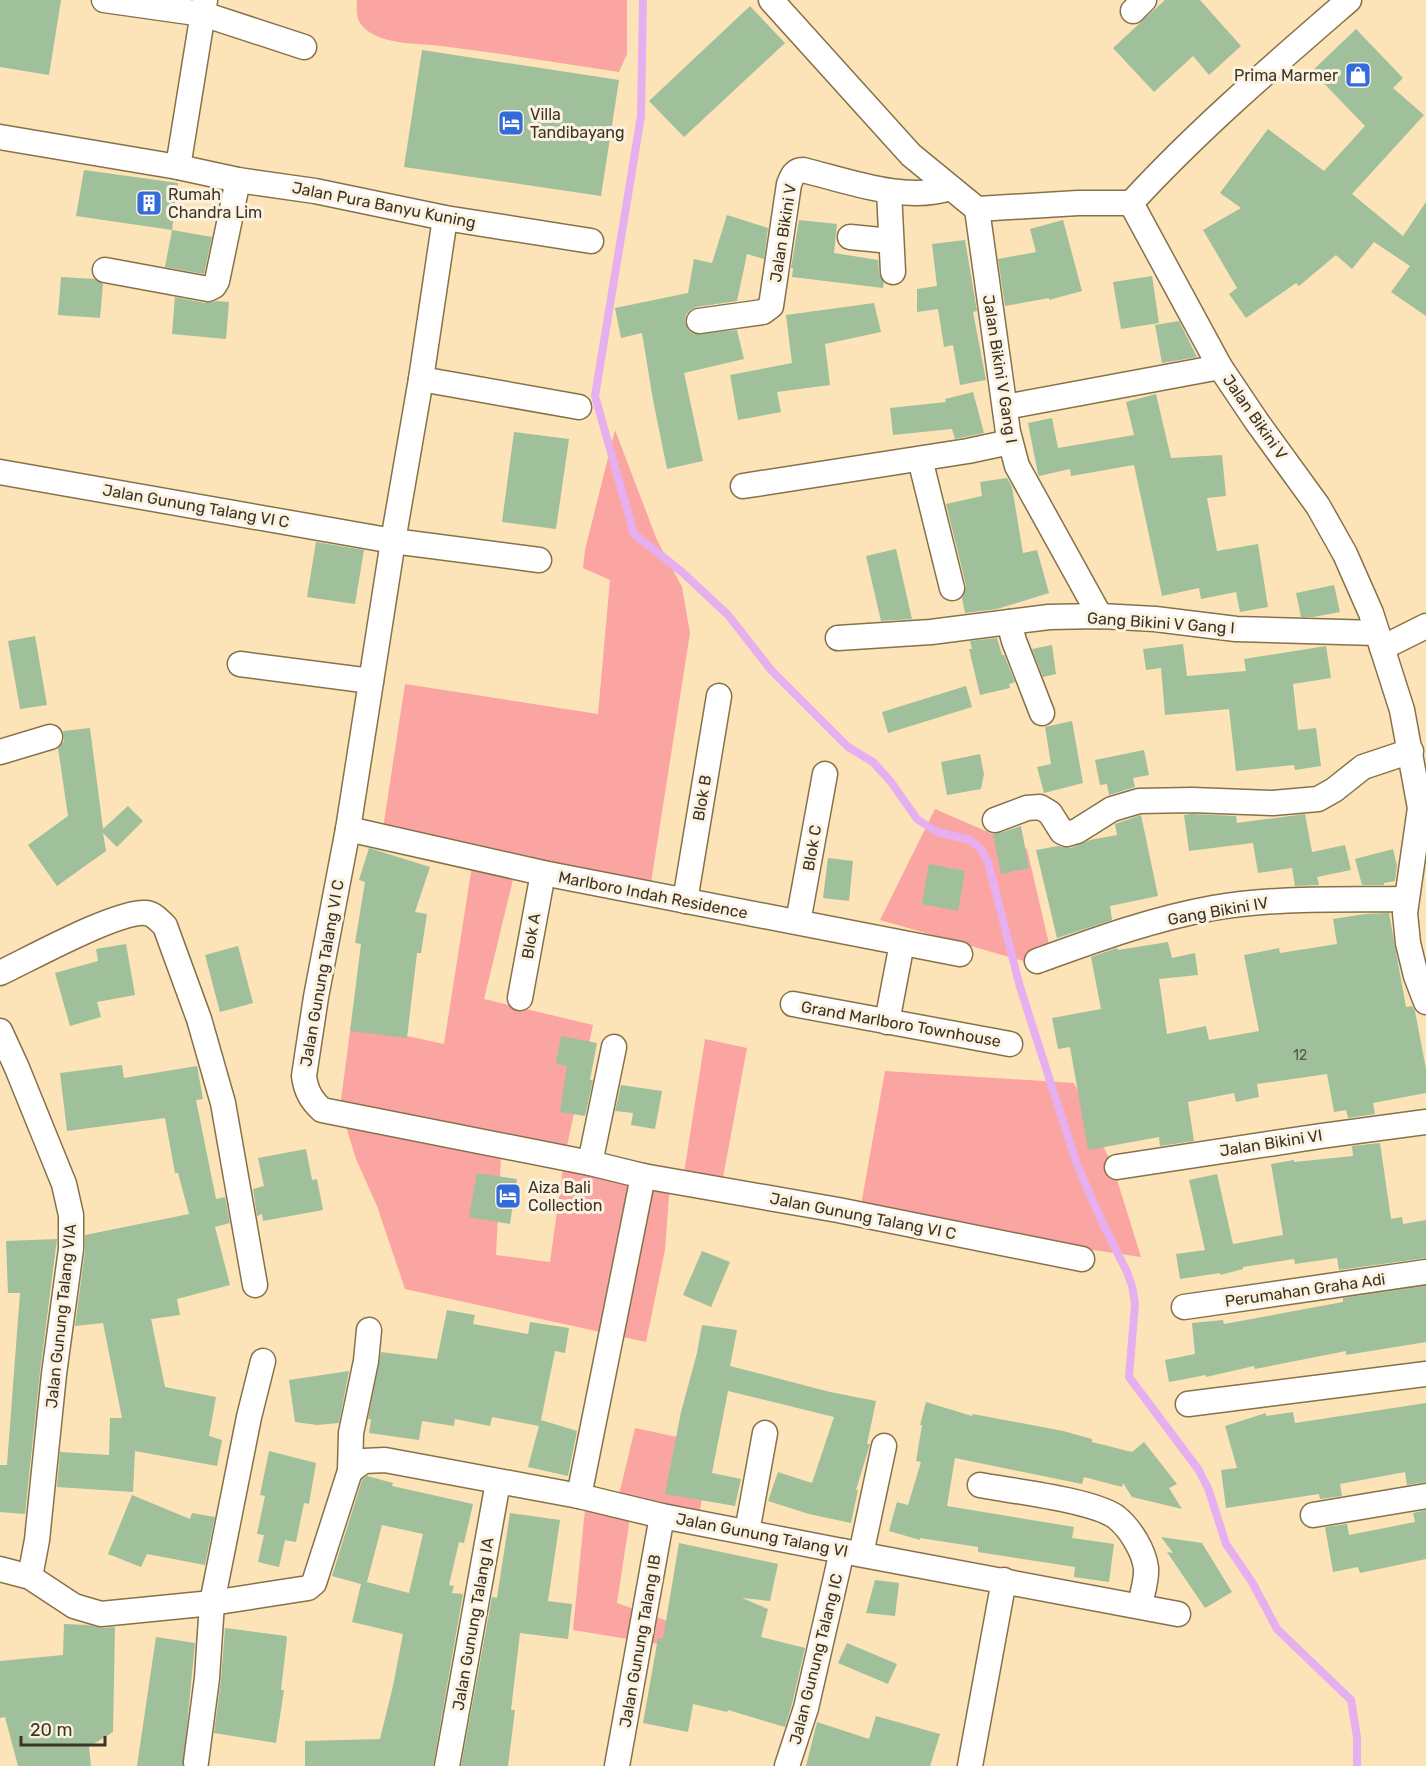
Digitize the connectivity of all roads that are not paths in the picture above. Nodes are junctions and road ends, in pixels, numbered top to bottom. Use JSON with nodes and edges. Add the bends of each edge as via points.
{"nodes":[{"id":1,"x":104,"y":0,"type":"edge"},
{"id":2,"x":771,"y":0,"type":"edge"},
{"id":3,"x":1349,"y":0,"type":"edge"},
{"id":4,"x":204,"y":7,"type":"edge"},
{"id":5,"x":304,"y":47,"type":"dead end"},
{"id":6,"x":0,"y":137,"type":"edge"},
{"id":7,"x":178,"y":167,"type":"junction"},
{"id":8,"x":238,"y":180,"type":"junction"},
{"id":9,"x":950,"y":188,"type":"junction"},
{"id":10,"x":889,"y":190,"type":"junction"},
{"id":11,"x":1131,"y":203,"type":"junction"},
{"id":12,"x":977,"y":208,"type":"junction"},
{"id":13,"x":445,"y":218,"type":"junction"},
{"id":14,"x":850,"y":237,"type":"dead end"},
{"id":15,"x":591,"y":241,"type":"dead end"},
{"id":16,"x":891,"y":241,"type":"junction"},
{"id":17,"x":105,"y":270,"type":"dead end"},
{"id":18,"x":893,"y":272,"type":"dead end"},
{"id":19,"x":699,"y":321,"type":"dead end"},
{"id":20,"x":1220,"y":367,"type":"junction"},
{"id":21,"x":421,"y":379,"type":"junction"},
{"id":22,"x":579,"y":407,"type":"dead end"},
{"id":23,"x":1005,"y":407,"type":"junction"},
{"id":24,"x":1010,"y":442,"type":"junction"},
{"id":25,"x":921,"y":459,"type":"junction"},
{"id":26,"x":0,"y":472,"type":"edge"},
{"id":27,"x":743,"y":486,"type":"dead end"},
{"id":28,"x":393,"y":541,"type":"junction"},
{"id":29,"x":539,"y":560,"type":"dead end"},
{"id":30,"x":952,"y":588,"type":"dead end"},
{"id":31,"x":1100,"y":616,"type":"junction"},
{"id":32,"x":1009,"y":622,"type":"junction"},
{"id":33,"x":1426,"y":626,"type":"edge"},
{"id":34,"x":838,"y":638,"type":"dead end"},
{"id":35,"x":1379,"y":641,"type":"junction"},
{"id":36,"x":240,"y":664,"type":"dead end"},
{"id":37,"x":371,"y":681,"type":"junction"},
{"id":38,"x":719,"y":696,"type":"dead end"},
{"id":39,"x":1042,"y":713,"type":"dead end"},
{"id":40,"x":1414,"y":736,"type":"edge"},
{"id":41,"x":50,"y":737,"type":"dead end"},
{"id":42,"x":0,"y":752,"type":"edge"},
{"id":43,"x":825,"y":774,"type":"dead end"},
{"id":44,"x":1423,"y":809,"type":"edge"},
{"id":45,"x":995,"y":820,"type":"dead end"},
{"id":46,"x":348,"y":829,"type":"junction"},
{"id":47,"x":543,"y":873,"type":"junction"},
{"id":48,"x":1406,"y":899,"type":"junction"},
{"id":49,"x":685,"y":901,"type":"junction"},
{"id":50,"x":798,"y":922,"type":"junction"},
{"id":51,"x":902,"y":943,"type":"junction"},
{"id":52,"x":960,"y":954,"type":"dead end"},
{"id":53,"x":1037,"y":961,"type":"dead end"},
{"id":54,"x":0,"y":974,"type":"edge"},
{"id":55,"x":520,"y":998,"type":"dead end"},
{"id":56,"x":1426,"y":1002,"type":"edge"},
{"id":57,"x":793,"y":1004,"type":"dead end"},
{"id":58,"x":887,"y":1022,"type":"junction"},
{"id":59,"x":0,"y":1031,"type":"edge"},
{"id":60,"x":1010,"y":1044,"type":"dead end"},
{"id":61,"x":614,"y":1047,"type":"dead end"},
{"id":62,"x":1426,"y":1122,"type":"edge"},
{"id":63,"x":590,"y":1163,"type":"junction"},
{"id":64,"x":1117,"y":1167,"type":"dead end"},
{"id":65,"x":643,"y":1176,"type":"junction"},
{"id":66,"x":1082,"y":1259,"type":"dead end"},
{"id":67,"x":1426,"y":1272,"type":"edge"},
{"id":68,"x":255,"y":1285,"type":"dead end"},
{"id":69,"x":1184,"y":1307,"type":"dead end"},
{"id":70,"x":369,"y":1330,"type":"dead end"},
{"id":71,"x":263,"y":1361,"type":"dead end"},
{"id":72,"x":1426,"y":1374,"type":"edge"},
{"id":73,"x":1188,"y":1404,"type":"dead end"},
{"id":74,"x":765,"y":1433,"type":"dead end"},
{"id":75,"x":884,"y":1446,"type":"dead end"},
{"id":76,"x":350,"y":1471,"type":"junction"},
{"id":77,"x":498,"y":1482,"type":"junction"},
{"id":78,"x":980,"y":1485,"type":"dead end"},
{"id":79,"x":579,"y":1496,"type":"junction"},
{"id":80,"x":1426,"y":1496,"type":"edge"},
{"id":81,"x":1313,"y":1515,"type":"dead end"},
{"id":82,"x":662,"y":1516,"type":"junction"},
{"id":83,"x":747,"y":1532,"type":"junction"},
{"id":84,"x":852,"y":1553,"type":"junction"},
{"id":85,"x":0,"y":1569,"type":"edge"},
{"id":86,"x":30,"y":1577,"type":"junction"},
{"id":87,"x":1004,"y":1580,"type":"junction"},
{"id":88,"x":212,"y":1603,"type":"junction"},
{"id":89,"x":1140,"y":1605,"type":"junction"},
{"id":90,"x":1178,"y":1614,"type":"dead end"},
{"id":91,"x":196,"y":1762,"type":"dead end"},
{"id":92,"x":447,"y":1766,"type":"edge"},
{"id":93,"x":617,"y":1766,"type":"edge"},
{"id":94,"x":787,"y":1766,"type":"edge"},
{"id":95,"x":970,"y":1766,"type":"edge"}],
"edges":[{"from":1,"to":4,"type":"street"},
{"from":2,"to":9,"type":"street","via":[[911,155]]},
{"from":3,"to":11,"type":"street","via":[[1164,167]]},
{"from":4,"to":5,"type":"street"},
{"from":4,"to":7,"type":"street"},
{"from":6,"to":7,"type":"street","name":"Jalan Pura Banyu Kuning"},
{"from":7,"to":8,"type":"street","name":"Jalan Pura Banyu Kuning"},
{"from":8,"to":13,"type":"street","name":"Jalan Pura Banyu Kuning","via":[[315,191]]},
{"from":8,"to":17,"type":"street","via":[[214,286],[208,290]]},
{"from":9,"to":10,"type":"street","name":"Jalan Bikini V","via":[[916,194]]},
{"from":9,"to":12,"type":"street"},
{"from":10,"to":16,"type":"street"},
{"from":10,"to":19,"type":"street","name":"Jalan Bikini V","via":[[796,171],[789,184],[771,306],[763,312]]},
{"from":11,"to":12,"type":"street"},
{"from":11,"to":20,"type":"street","name":"Jalan Bikini V"},
{"from":12,"to":23,"type":"street","name":"Jalan Bikini V Gang I"},
{"from":13,"to":15,"type":"street","name":"Jalan Pura Banyu Kuning"},
{"from":13,"to":21,"type":"street","name":"Jalan Gunung Talang VI C"},
{"from":14,"to":16,"type":"street"},
{"from":16,"to":18,"type":"street"},
{"from":20,"to":23,"type":"street"},
{"from":20,"to":35,"type":"street","name":"Jalan Bikini V","via":[[1318,506],[1345,554]]},
{"from":21,"to":22,"type":"street"},
{"from":21,"to":28,"type":"street","name":"Jalan Gunung Talang VI C"},
{"from":23,"to":24,"type":"street","name":"Jalan Bikini V Gang I"},
{"from":24,"to":25,"type":"street"},
{"from":24,"to":31,"type":"street","name":"Jalan Bikini V Gang I","via":[[1017,466]]},
{"from":25,"to":27,"type":"street"},
{"from":25,"to":30,"type":"street"},
{"from":26,"to":28,"type":"street","name":"Jalan Gunung Talang VI C"},
{"from":28,"to":29,"type":"street","name":"Jalan Gunung Talang VI C"},
{"from":28,"to":37,"type":"street","name":"Jalan Gunung Talang VI C"},
{"from":31,"to":32,"type":"street","name":"Gang Bikini V Gang I"},
{"from":31,"to":35,"type":"street","name":"Gang Bikini V Gang I"},
{"from":32,"to":34,"type":"street","name":"Gang Bikini V Gang I"},
{"from":32,"to":39,"type":"street"},
{"from":33,"to":35,"type":"street"},
{"from":35,"to":40,"type":"street","name":"Jalan Bikini V"},
{"from":36,"to":37,"type":"street"},
{"from":37,"to":46,"type":"street","name":"Jalan Gunung Talang VI C"},
{"from":38,"to":49,"type":"street","name":"Blok B"},
{"from":40,"to":44,"type":"street","name":"Jalan Bikini V"},
{"from":40,"to":45,"type":"street","via":[[1318,798],[1273,803],[1139,801],[1112,809],[1067,834],[1040,807]]},
{"from":41,"to":42,"type":"street"},
{"from":43,"to":50,"type":"street","name":"Blok C"},
{"from":44,"to":48,"type":"street"},
{"from":46,"to":47,"type":"street","name":"Marlboro Indah Residence"},
{"from":46,"to":63,"type":"street","name":"Jalan Gunung Talang VI C","via":[[304,1076],[305,1089],[312,1101],[322,1110]]},
{"from":47,"to":49,"type":"street","name":"Marlboro Indah Residence"},
{"from":47,"to":55,"type":"street","name":"Blok A"},
{"from":48,"to":53,"type":"street","name":"Gang Bikini IV","via":[[1279,901],[1213,908],[1132,927]]},
{"from":48,"to":56,"type":"street","via":[[1408,943]]},
{"from":49,"to":50,"type":"street","name":"Marlboro Indah Residence"},
{"from":50,"to":51,"type":"street","name":"Marlboro Indah Residence"},
{"from":51,"to":52,"type":"street","name":"Marlboro Indah Residence"},
{"from":51,"to":58,"type":"street"},
{"from":54,"to":68,"type":"street","via":[[126,916],[154,915],[165,926],[200,1019],[223,1103]]},
{"from":57,"to":58,"type":"street","name":"Grand Marlboro Townhouse"},
{"from":58,"to":60,"type":"street","name":"Grand Marlboro Townhouse"},
{"from":59,"to":86,"type":"street","name":"Jalan Gunung Talang VIA","via":[[64,1185],[71,1215],[71,1249],[38,1540]]},
{"from":61,"to":63,"type":"street"},
{"from":62,"to":64,"type":"street","name":"Jalan Bikini VI"},
{"from":63,"to":65,"type":"street","name":"Jalan Gunung Talang VI C"},
{"from":65,"to":66,"type":"street","name":"Jalan Gunung Talang VI C"},
{"from":65,"to":79,"type":"street"},
{"from":67,"to":69,"type":"street","name":"Perumahan Graha Adi"},
{"from":70,"to":76,"type":"street","via":[[351,1434]]},
{"from":71,"to":88,"type":"street"},
{"from":72,"to":73,"type":"street"},
{"from":74,"to":83,"type":"street"},
{"from":75,"to":84,"type":"street","name":"Jalan Gunung Talang IC"},
{"from":76,"to":77,"type":"street","name":"Jalan Gunung Talang VI","via":[[364,1461],[385,1460]]},
{"from":76,"to":88,"type":"street","via":[[314,1583],[294,1591]]},
{"from":77,"to":79,"type":"street","name":"Jalan Gunung Talang VI"},
{"from":77,"to":92,"type":"street","name":"Jalan Gunung Talang IA"},
{"from":78,"to":89,"type":"street","via":[[1092,1506],[1116,1517],[1143,1557],[1146,1571]]},
{"from":79,"to":82,"type":"street","name":"Jalan Gunung Talang VI"},
{"from":80,"to":81,"type":"street"},
{"from":82,"to":83,"type":"street","name":"Jalan Gunung Talang VI"},
{"from":82,"to":93,"type":"street","name":"Jalan Gunung Talang IB"},
{"from":83,"to":84,"type":"street","name":"Jalan Gunung Talang VI"},
{"from":84,"to":87,"type":"street","name":"Jalan Gunung Talang VI"},
{"from":84,"to":94,"type":"street","name":"Jalan Gunung Talang IC"},
{"from":85,"to":86,"type":"street"},
{"from":86,"to":88,"type":"street","via":[[74,1606],[101,1614]]},
{"from":87,"to":89,"type":"street","name":"Jalan Gunung Talang VI"},
{"from":87,"to":95,"type":"street"},
{"from":88,"to":91,"type":"street"},
{"from":89,"to":90,"type":"street","name":"Jalan Gunung Talang VI"}]}
